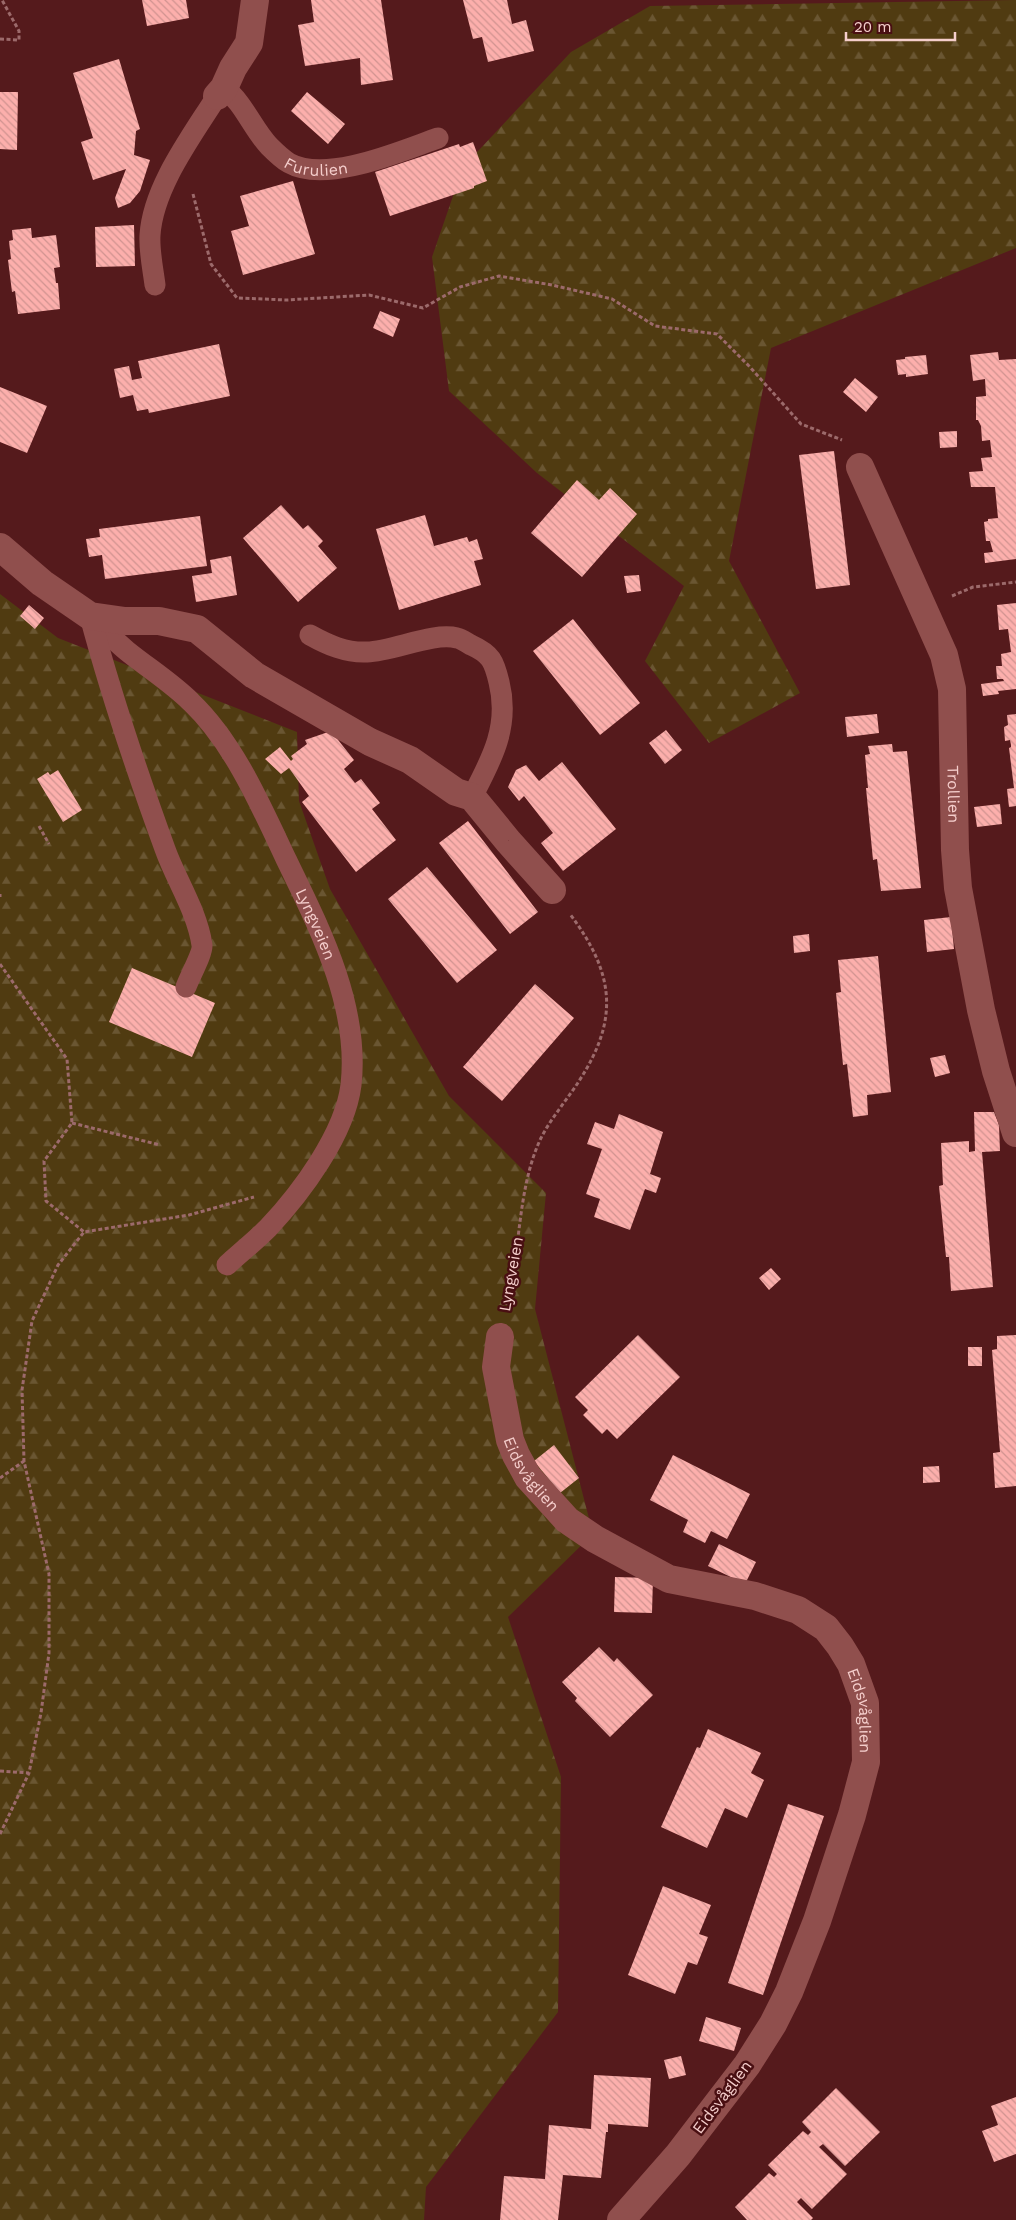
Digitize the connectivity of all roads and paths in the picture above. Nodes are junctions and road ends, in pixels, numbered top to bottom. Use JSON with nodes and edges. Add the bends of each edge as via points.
{"nodes":[{"id":1,"x":2,"y":0,"type":"edge"},
{"id":2,"x":255,"y":0,"type":"edge"},
{"id":3,"x":0,"y":39,"type":"edge"},
{"id":4,"x":221,"y":92,"type":"junction"},
{"id":5,"x":438,"y":138,"type":"dead end"},
{"id":6,"x":193,"y":190,"type":"dead end"},
{"id":7,"x":155,"y":285,"type":"dead end"},
{"id":8,"x":860,"y":467,"type":"joint"},
{"id":9,"x":0,"y":547,"type":"edge"},
{"id":10,"x":1016,"y":582,"type":"edge"},
{"id":11,"x":972,"y":587,"type":"dead end"},
{"id":12,"x":90,"y":616,"type":"junction"},
{"id":13,"x":310,"y":635,"type":"dead end"},
{"id":14,"x":472,"y":797,"type":"junction"},
{"id":15,"x":39,"y":826,"type":"dead end"},
{"id":16,"x":49,"y":844,"type":"dead end"},
{"id":17,"x":552,"y":890,"type":"joint"},
{"id":18,"x":0,"y":964,"type":"edge"},
{"id":19,"x":186,"y":987,"type":"dead end"},
{"id":20,"x":72,"y":1123,"type":"junction"},
{"id":21,"x":1016,"y":1133,"type":"edge"},
{"id":22,"x":160,"y":1145,"type":"dead end"},
{"id":23,"x":302,"y":1186,"type":"junction"},
{"id":24,"x":84,"y":1232,"type":"junction"},
{"id":25,"x":227,"y":1265,"type":"dead end"},
{"id":26,"x":500,"y":1337,"type":"joint"},
{"id":27,"x":24,"y":1461,"type":"junction"},
{"id":28,"x":0,"y":1478,"type":"edge"},
{"id":29,"x":0,"y":1771,"type":"edge"},
{"id":30,"x":29,"y":1774,"type":"junction"},
{"id":31,"x":0,"y":1834,"type":"edge"},
{"id":32,"x":621,"y":2220,"type":"edge"}],
"edges":[{"from":1,"to":3,"type":"path","via":[[19,31],[19,40]]},
{"from":2,"to":4,"type":"street","via":[[249,43]]},
{"from":4,"to":5,"type":"lane","name":"Furulien","via":[[234,95],[268,145],[290,163],[303,168],[340,169]]},
{"from":4,"to":7,"type":"lane","via":[[171,168],[158,204],[150,235]]},
{"from":6,"to":8,"type":"path","via":[[211,264],[237,298],[287,300],[369,295],[423,308],[460,287],[499,276],[612,299],[655,326],[717,334],[801,424],[846,441]]},
{"from":8,"to":21,"type":"street","name":"Trollien","via":[[944,655],[952,689],[958,888],[981,1010]]},
{"from":9,"to":12,"type":"street","name":"Lyngveien","via":[[42,583]]},
{"from":10,"to":11,"type":"path"},
{"from":12,"to":14,"type":"street","name":"Lyngveien","via":[[125,622],[159,621],[197,629],[275,688],[370,742],[410,760],[456,792]]},
{"from":12,"to":19,"type":"lane","via":[[137,772],[170,865],[194,916],[202,947]]},
{"from":12,"to":23,"type":"lane","name":"Lyngveien","via":[[191,702],[210,724],[261,806],[327,951],[346,1006],[352,1051],[351,1086],[344,1113],[330,1143]]},
{"from":13,"to":14,"type":"lane","via":[[332,647],[367,652],[432,638],[457,638],[486,652],[495,664],[504,712],[493,759]]},
{"from":14,"to":17,"type":"street","name":"Lyngveien"},
{"from":15,"to":16,"type":"path"},
{"from":17,"to":26,"type":"path","name":"Lyngveien","via":[[596,954],[604,977],[608,1006],[598,1043],[581,1078],[541,1138],[524,1190]]},
{"from":18,"to":20,"type":"path","via":[[67,1059]]},
{"from":20,"to":22,"type":"path"},
{"from":20,"to":24,"type":"path","via":[[44,1161],[46,1201]]},
{"from":23,"to":24,"type":"path","via":[[189,1215]]},
{"from":23,"to":25,"type":"lane","name":"Lyngveien","via":[[268,1228]]},
{"from":24,"to":27,"type":"path","via":[[58,1265],[32,1321],[22,1390]]},
{"from":26,"to":32,"type":"street","name":"Eidsvåglien","via":[[497,1374],[510,1440],[528,1477],[566,1520],[669,1579],[755,1596],[798,1610],[826,1628],[840,1646],[851,1664],[865,1703],[866,1762],[852,1815],[818,1921],[774,2024],[678,2155]]},
{"from":27,"to":28,"type":"path"},
{"from":27,"to":30,"type":"path","via":[[49,1574],[49,1654]]},
{"from":29,"to":30,"type":"path"},
{"from":30,"to":31,"type":"path"}]}
